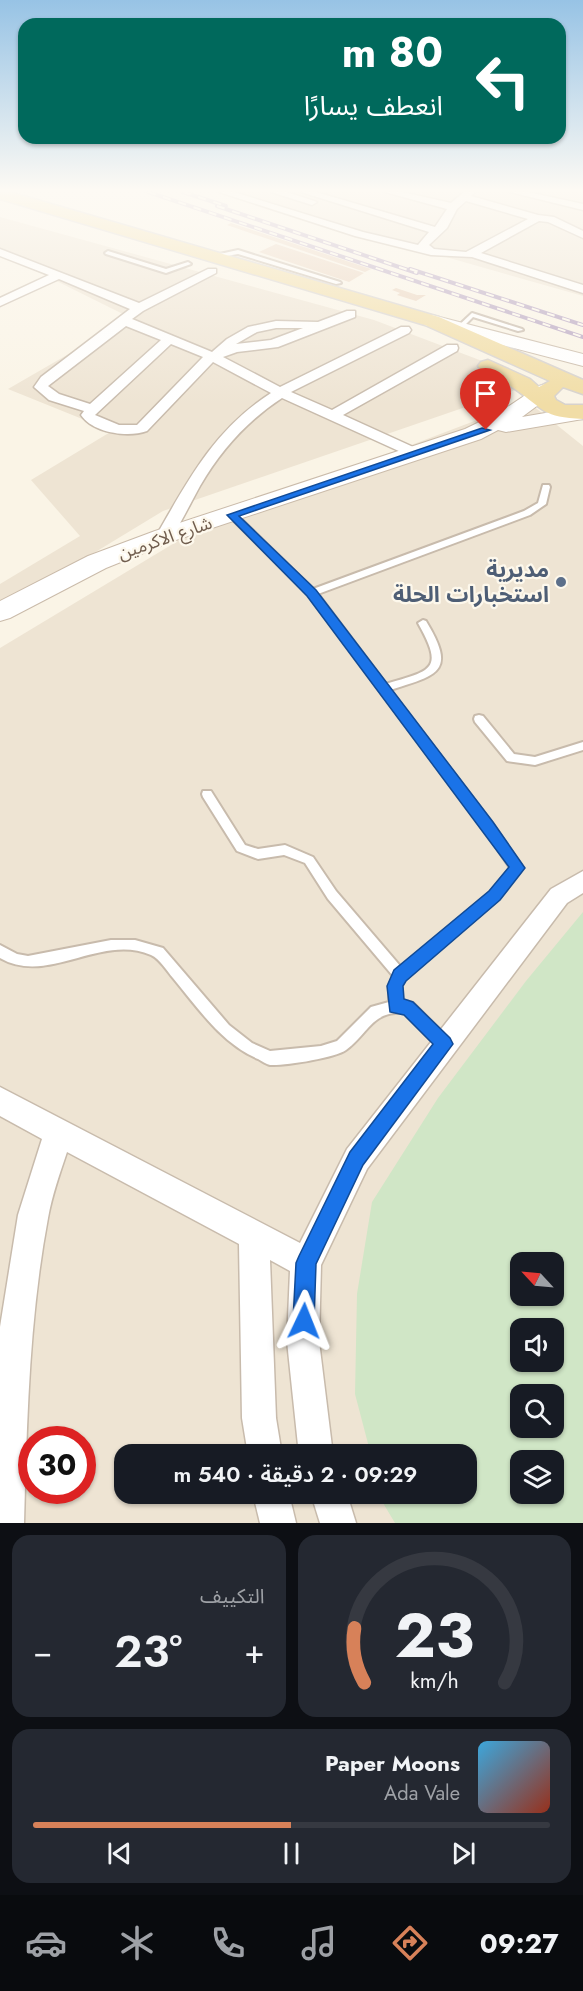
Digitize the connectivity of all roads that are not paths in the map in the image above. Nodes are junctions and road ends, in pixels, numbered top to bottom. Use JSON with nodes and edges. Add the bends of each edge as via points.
{"nodes":[{"id":1,"x":28,"y":263,"type":"edge"},
{"id":2,"x":140,"y":263,"type":"edge"},
{"id":3,"x":195,"y":263,"type":"edge"},
{"id":4,"x":198,"y":263,"type":"edge"},
{"id":5,"x":202,"y":263,"type":"edge"},
{"id":6,"x":203,"y":263,"type":"edge"},
{"id":7,"x":274,"y":263,"type":"edge"},
{"id":8,"x":502,"y":263,"type":"edge"},
{"id":9,"x":59,"y":275,"type":"junction"},
{"id":10,"x":338,"y":283,"type":"dead end"},
{"id":11,"x":583,"y":289,"type":"edge"},
{"id":12,"x":0,"y":302,"type":"edge"},
{"id":13,"x":139,"y":308,"type":"junction"},
{"id":14,"x":351,"y":314,"type":"junction"},
{"id":15,"x":125,"y":321,"type":"junction"},
{"id":16,"x":432,"y":321,"type":"junction"},
{"id":17,"x":322,"y":326,"type":"junction"},
{"id":18,"x":459,"y":328,"type":"junction"},
{"id":19,"x":405,"y":330,"type":"junction"},
{"id":20,"x":520,"y":330,"type":"dead end"},
{"id":21,"x":169,"y":339,"type":"junction"},
{"id":22,"x":452,"y":348,"type":"junction"},
{"id":23,"x":217,"y":353,"type":"junction"},
{"id":24,"x":583,"y":360,"type":"edge"},
{"id":25,"x":583,"y":388,"type":"edge"},
{"id":26,"x":280,"y":392,"type":"junction"},
{"id":27,"x":562,"y":408,"type":"edge"},
{"id":28,"x":92,"y":409,"type":"junction"},
{"id":29,"x":332,"y":416,"type":"junction"},
{"id":30,"x":473,"y":434,"type":"junction"},
{"id":31,"x":417,"y":454,"type":"junction"},
{"id":32,"x":546,"y":487,"type":"dead end"},
{"id":33,"x":232,"y":515,"type":"junction"},
{"id":34,"x":164,"y":536,"type":"junction"},
{"id":35,"x":312,"y":593,"type":"junction"},
{"id":36,"x":0,"y":612,"type":"edge"},
{"id":37,"x":423,"y":623,"type":"dead end"},
{"id":38,"x":384,"y":688,"type":"junction"},
{"id":39,"x":479,"y":719,"type":"dead end"},
{"id":40,"x":583,"y":746,"type":"edge"},
{"id":41,"x":207,"y":794,"type":"dead end"},
{"id":42,"x":583,"y":881,"type":"edge"},
{"id":43,"x":0,"y":951,"type":"edge"},
{"id":44,"x":400,"y":975,"type":"junction"},
{"id":45,"x":396,"y":1006,"type":"junction"},
{"id":46,"x":444,"y":1044,"type":"junction"},
{"id":47,"x":0,"y":1101,"type":"edge"},
{"id":48,"x":58,"y":1133,"type":"junction"},
{"id":49,"x":254,"y":1236,"type":"junction"},
{"id":50,"x":306,"y":1263,"type":"junction"},
{"id":51,"x":6,"y":1380,"type":"edge"},
{"id":52,"x":264,"y":1444,"type":"edge"},
{"id":53,"x":315,"y":1444,"type":"edge"},
{"id":54,"x":273,"y":1504,"type":"edge"},
{"id":55,"x":332,"y":1504,"type":"edge"},
{"id":56,"x":6,"y":1523,"type":"edge"},
{"id":57,"x":278,"y":1523,"type":"edge"},
{"id":58,"x":339,"y":1523,"type":"edge"}],
"edges":[{"from":1,"to":9,"type":"street"},
{"from":2,"to":3,"type":"lane","via":[[166,271]]},
{"from":4,"to":13,"type":"street"},
{"from":5,"to":14,"type":"main road"},
{"from":6,"to":16,"type":"main road"},
{"from":7,"to":10,"type":"lane"},
{"from":8,"to":11,"type":"street"},
{"from":9,"to":12,"type":"street"},
{"from":9,"to":13,"type":"street"},
{"from":13,"to":15,"type":"street"},
{"from":14,"to":17,"type":"street"},
{"from":14,"to":19,"type":"main road"},
{"from":15,"to":21,"type":"street"},
{"from":15,"to":28,"type":"street","via":[[41,387],[54,397]]},
{"from":16,"to":18,"type":"street"},
{"from":16,"to":25,"type":"main road"},
{"from":17,"to":23,"type":"street","via":[[273,344]]},
{"from":17,"to":23,"type":"street","via":[[252,328]]},
{"from":18,"to":20,"type":"lane","via":[[472,315]]},
{"from":18,"to":24,"type":"street"},
{"from":19,"to":22,"type":"main road"},
{"from":19,"to":26,"type":"street"},
{"from":21,"to":23,"type":"street"},
{"from":21,"to":28,"type":"street"},
{"from":22,"to":27,"type":"main road"},
{"from":22,"to":29,"type":"street"},
{"from":23,"to":26,"type":"street"},
{"from":23,"to":28,"type":"street","via":[[136,431],[96,422],[88,415]]},
{"from":25,"to":27,"type":"main road","via":[[559,386]]},
{"from":26,"to":29,"type":"street"},
{"from":26,"to":34,"type":"street","via":[[244,418],[223,440]]},
{"from":27,"to":30,"type":"street","name":"شارع الاكرمين"},
{"from":27,"to":30,"type":"street","name":"شارع الاكرمين","via":[[508,417]]},
{"from":29,"to":31,"type":"street"},
{"from":30,"to":31,"type":"street","name":"شارع الاكرمين"},
{"from":31,"to":33,"type":"street","name":"شارع الاكرمين"},
{"from":32,"to":35,"type":"lane","via":[[542,504],[527,513]]},
{"from":33,"to":34,"type":"street","name":"شارع الاكرمين"},
{"from":33,"to":35,"type":"lane"},
{"from":34,"to":36,"type":"street","name":"شارع الاكرمين","via":[[97,562]]},
{"from":35,"to":38,"type":"lane"},
{"from":37,"to":38,"type":"lane","via":[[435,643],[437,664],[429,673]]},
{"from":38,"to":44,"type":"lane","via":[[517,868],[495,895]]},
{"from":39,"to":40,"type":"lane","via":[[512,758],[535,761]]},
{"from":41,"to":44,"type":"lane","via":[[242,848],[258,854],[285,850],[309,860],[332,895]]},
{"from":42,"to":46,"type":"street","via":[[560,896]]},
{"from":43,"to":45,"type":"lane","via":[[18,960],[40,961],[85,949],[144,945],[159,952],[224,1029],[247,1048],[270,1058],[321,1053],[341,1046],[376,1011]]},
{"from":44,"to":45,"type":"lane","via":[[395,986]]},
{"from":45,"to":46,"type":"lane","via":[[408,1007]]},
{"from":46,"to":50,"type":"street","via":[[357,1159]]},
{"from":47,"to":48,"type":"street"},
{"from":48,"to":49,"type":"street"},
{"from":48,"to":51,"type":"street","via":[[33,1215]]},
{"from":49,"to":50,"type":"street"},
{"from":49,"to":52,"type":"street"},
{"from":50,"to":53,"type":"street","via":[[303,1341]]},
{"from":51,"to":56,"type":"street"},
{"from":54,"to":57,"type":"street"},
{"from":55,"to":58,"type":"street"}]}
